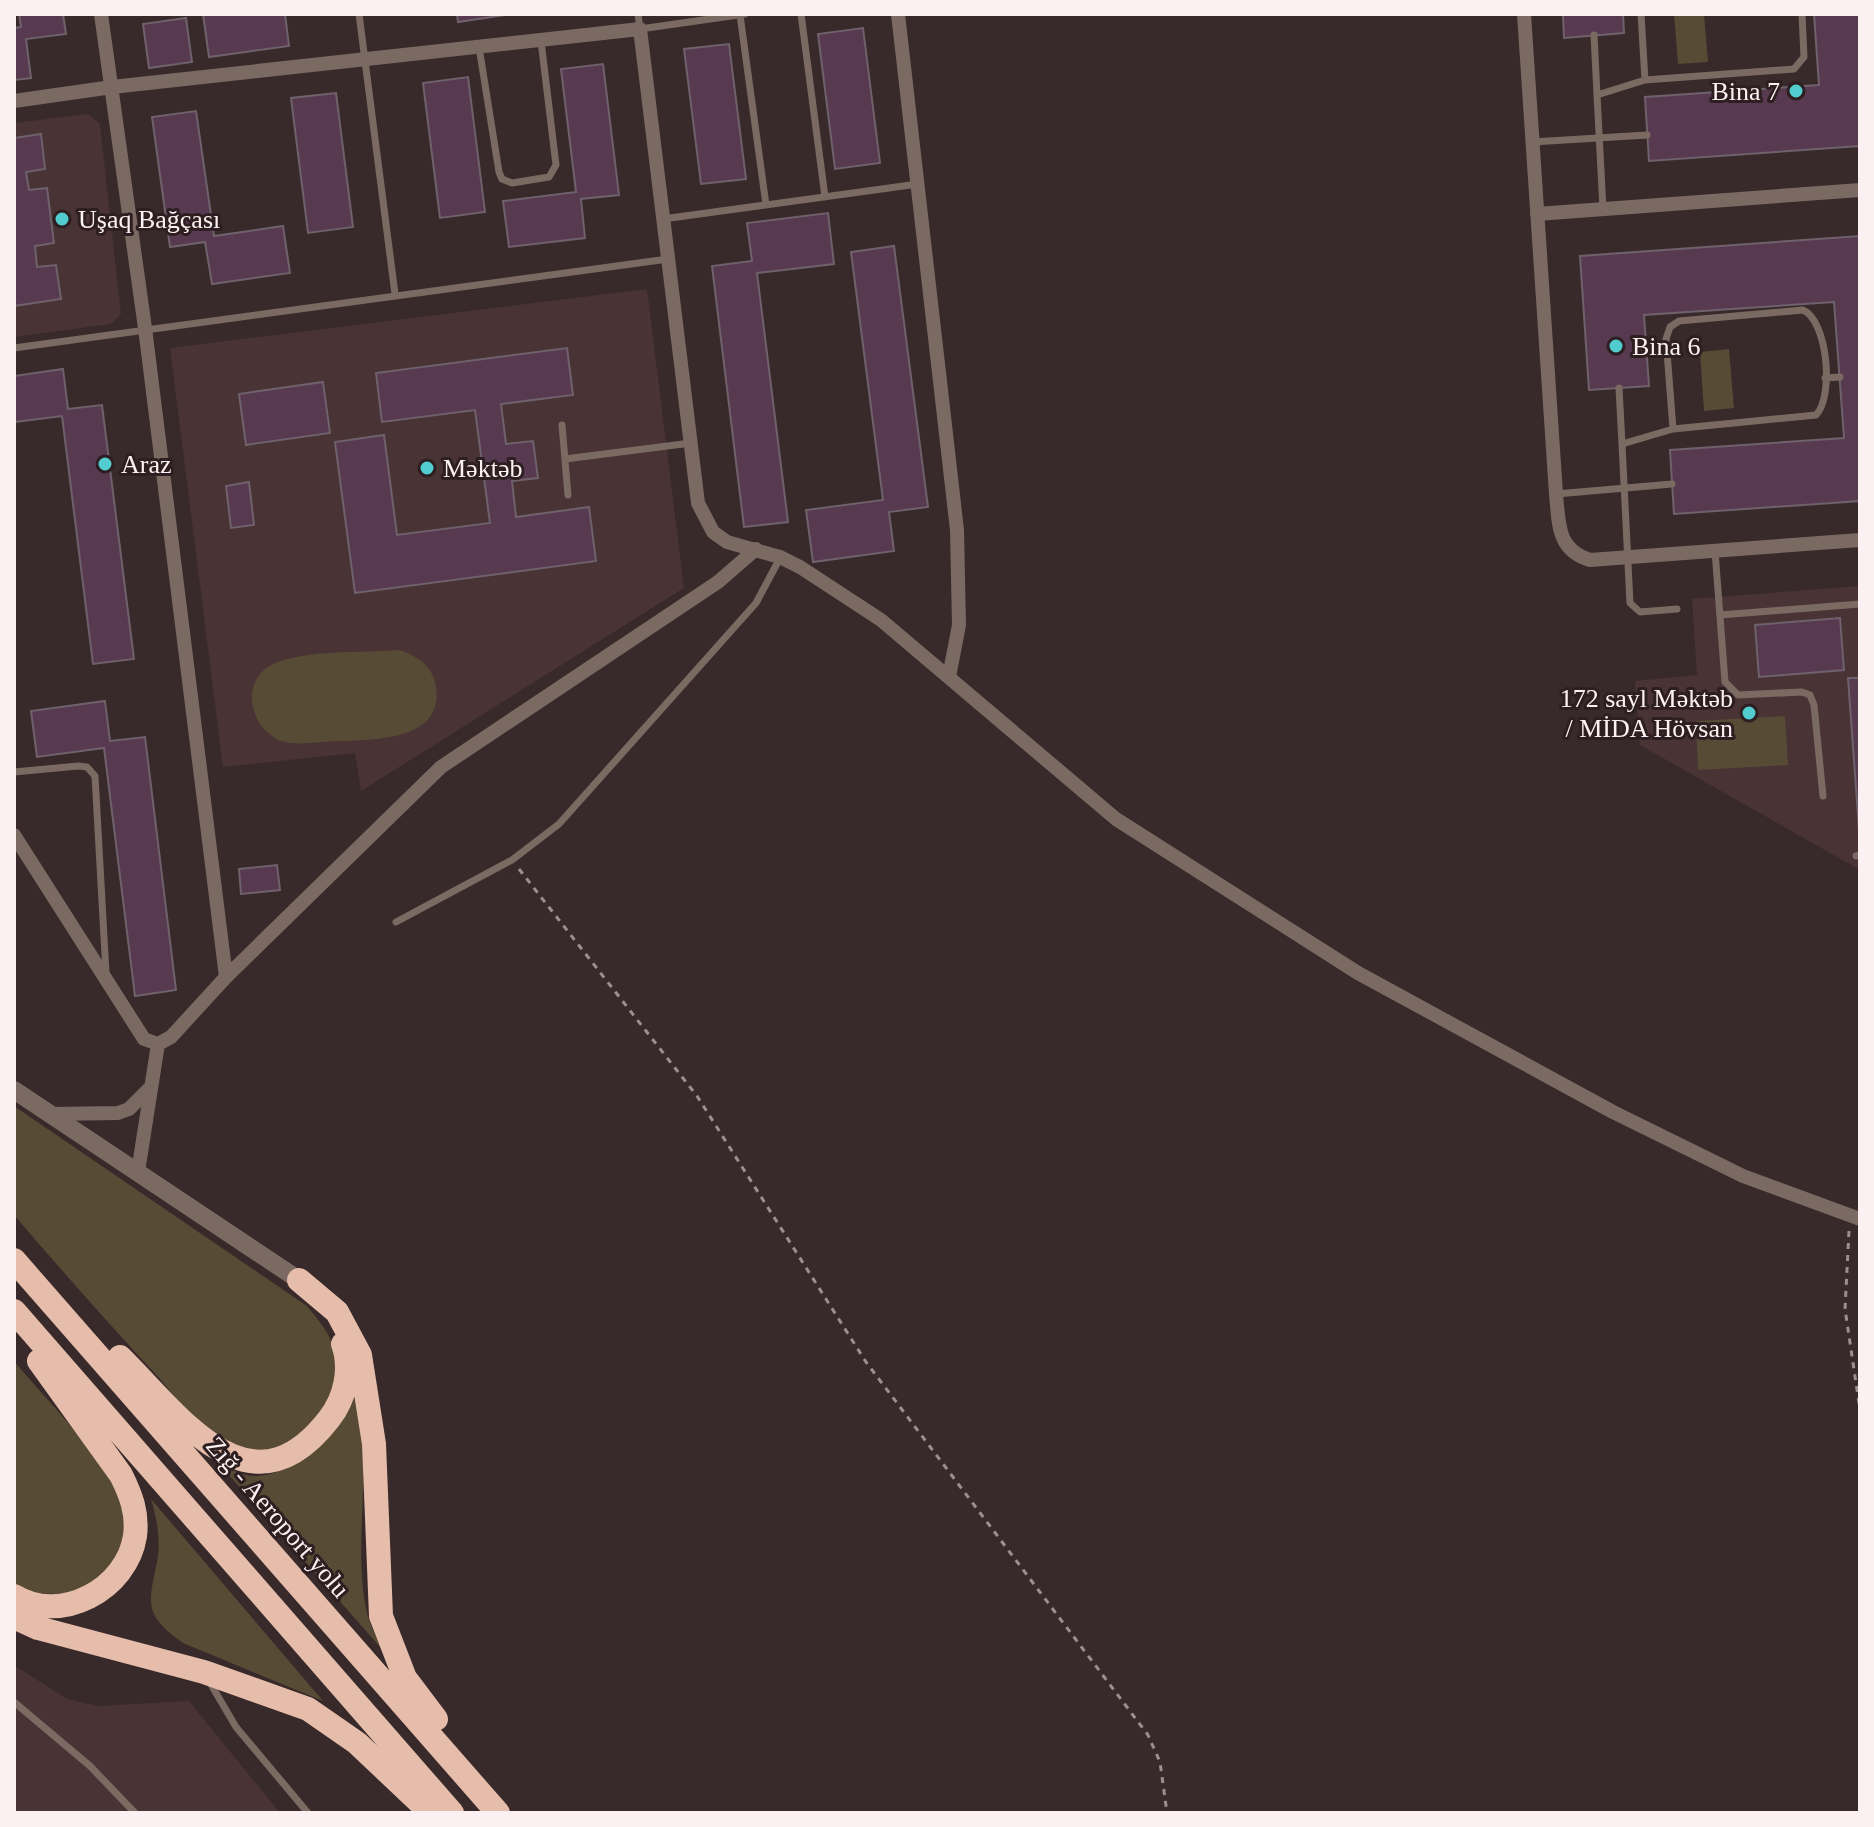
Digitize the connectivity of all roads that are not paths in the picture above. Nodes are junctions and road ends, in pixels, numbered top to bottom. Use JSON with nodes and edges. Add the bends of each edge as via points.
{"nodes":[{"id":1,"x":101,"y":14,"type":"edge"},
{"id":2,"x":359,"y":14,"type":"edge"},
{"id":3,"x":743,"y":14,"type":"edge"},
{"id":4,"x":801,"y":14,"type":"edge"},
{"id":5,"x":898,"y":14,"type":"edge"},
{"id":6,"x":1524,"y":14,"type":"edge"},
{"id":7,"x":1641,"y":14,"type":"edge"},
{"id":8,"x":1802,"y":14,"type":"edge"},
{"id":9,"x":639,"y":21,"type":"edge"},
{"id":10,"x":1815,"y":29,"type":"dead end"},
{"id":11,"x":1803,"y":31,"type":"junction"},
{"id":12,"x":1594,"y":35,"type":"dead end"},
{"id":13,"x":541,"y":40,"type":"junction"},
{"id":14,"x":479,"y":47,"type":"junction"},
{"id":15,"x":364,"y":61,"type":"junction"},
{"id":16,"x":1645,"y":80,"type":"junction"},
{"id":17,"x":112,"y":87,"type":"junction"},
{"id":18,"x":1597,"y":95,"type":"junction"},
{"id":19,"x":14,"y":101,"type":"edge"},
{"id":20,"x":1647,"y":135,"type":"dead end"},
{"id":21,"x":1598,"y":138,"type":"junction"},
{"id":22,"x":1532,"y":142,"type":"junction"},
{"id":23,"x":918,"y":184,"type":"junction"},
{"id":24,"x":1860,"y":190,"type":"edge"},
{"id":25,"x":825,"y":197,"type":"junction"},
{"id":26,"x":766,"y":205,"type":"junction"},
{"id":27,"x":1603,"y":210,"type":"junction"},
{"id":28,"x":1537,"y":214,"type":"junction"},
{"id":29,"x":663,"y":219,"type":"junction"},
{"id":30,"x":668,"y":259,"type":"junction"},
{"id":31,"x":395,"y":294,"type":"junction"},
{"id":32,"x":145,"y":328,"type":"junction"},
{"id":33,"x":14,"y":348,"type":"edge"},
{"id":34,"x":1840,"y":377,"type":"dead end"},
{"id":35,"x":1825,"y":378,"type":"junction"},
{"id":36,"x":1619,"y":388,"type":"dead end"},
{"id":37,"x":562,"y":425,"type":"dead end"},
{"id":38,"x":1673,"y":429,"type":"junction"},
{"id":39,"x":691,"y":443,"type":"junction"},
{"id":40,"x":1622,"y":444,"type":"junction"},
{"id":41,"x":565,"y":459,"type":"junction"},
{"id":42,"x":1672,"y":484,"type":"dead end"},
{"id":43,"x":1623,"y":488,"type":"junction"},
{"id":44,"x":1556,"y":494,"type":"junction"},
{"id":45,"x":568,"y":495,"type":"dead end"},
{"id":46,"x":1860,"y":540,"type":"edge"},
{"id":47,"x":756,"y":549,"type":"junction"},
{"id":48,"x":1715,"y":551,"type":"junction"},
{"id":49,"x":780,"y":557,"type":"junction"},
{"id":50,"x":1628,"y":557,"type":"junction"},
{"id":51,"x":1860,"y":604,"type":"edge"},
{"id":52,"x":1677,"y":609,"type":"dead end"},
{"id":53,"x":1720,"y":615,"type":"junction"},
{"id":54,"x":949,"y":677,"type":"junction"},
{"id":55,"x":14,"y":772,"type":"edge"},
{"id":56,"x":1823,"y":796,"type":"dead end"},
{"id":57,"x":14,"y":835,"type":"edge"},
{"id":58,"x":396,"y":922,"type":"dead end"},
{"id":59,"x":226,"y":977,"type":"junction"},
{"id":60,"x":107,"y":980,"type":"junction"},
{"id":61,"x":158,"y":1044,"type":"junction"},
{"id":62,"x":149,"y":1089,"type":"junction"},
{"id":63,"x":14,"y":1090,"type":"edge"},
{"id":64,"x":50,"y":1114,"type":"junction"},
{"id":65,"x":138,"y":1172,"type":"junction"},
{"id":66,"x":1855,"y":1217,"type":"edge"},
{"id":67,"x":14,"y":1254,"type":"edge"},
{"id":68,"x":14,"y":1260,"type":"edge"},
{"id":69,"x":299,"y":1280,"type":"junction"},
{"id":70,"x":14,"y":1311,"type":"edge"},
{"id":71,"x":14,"y":1327,"type":"edge"},
{"id":72,"x":14,"y":1596,"type":"edge"},
{"id":73,"x":14,"y":1617,"type":"edge"},
{"id":74,"x":204,"y":1672,"type":"junction"},
{"id":75,"x":14,"y":1702,"type":"edge"},
{"id":76,"x":135,"y":1813,"type":"edge"},
{"id":77,"x":308,"y":1813,"type":"edge"},
{"id":78,"x":431,"y":1813,"type":"edge"},
{"id":79,"x":452,"y":1813,"type":"edge"},
{"id":80,"x":498,"y":1813,"type":"edge"},
{"id":81,"x":508,"y":1813,"type":"edge"}],
"edges":[{"from":1,"to":17,"type":"street"},
{"from":2,"to":15,"type":"lane"},
{"from":3,"to":9,"type":"lane"},
{"from":3,"to":26,"type":"lane"},
{"from":4,"to":25,"type":"lane"},
{"from":5,"to":23,"type":"street"},
{"from":6,"to":22,"type":"street"},
{"from":7,"to":16,"type":"lane"},
{"from":8,"to":11,"type":"lane"},
{"from":9,"to":13,"type":"street"},
{"from":9,"to":29,"type":"street"},
{"from":10,"to":11,"type":"lane"},
{"from":11,"to":16,"type":"lane","via":[[1804,57],[1784,73]]},
{"from":12,"to":18,"type":"lane"},
{"from":13,"to":14,"type":"street"},
{"from":13,"to":14,"type":"lane","via":[[556,165],[549,177],[512,183],[499,172]]},
{"from":14,"to":15,"type":"street"},
{"from":15,"to":17,"type":"street"},
{"from":15,"to":31,"type":"lane"},
{"from":16,"to":18,"type":"lane"},
{"from":17,"to":19,"type":"street"},
{"from":17,"to":32,"type":"street"},
{"from":18,"to":21,"type":"lane"},
{"from":20,"to":21,"type":"lane"},
{"from":21,"to":22,"type":"lane"},
{"from":21,"to":27,"type":"lane"},
{"from":22,"to":28,"type":"street"},
{"from":23,"to":25,"type":"lane"},
{"from":23,"to":54,"type":"street","via":[[957,530],[959,625]]},
{"from":24,"to":27,"type":"street"},
{"from":25,"to":26,"type":"lane"},
{"from":26,"to":29,"type":"lane"},
{"from":27,"to":28,"type":"street"},
{"from":28,"to":44,"type":"street"},
{"from":29,"to":30,"type":"street"},
{"from":30,"to":31,"type":"lane"},
{"from":30,"to":39,"type":"street"},
{"from":31,"to":32,"type":"lane"},
{"from":32,"to":33,"type":"lane"},
{"from":32,"to":59,"type":"street"},
{"from":34,"to":35,"type":"lane"},
{"from":35,"to":38,"type":"lane","via":[[1824,407],[1816,415]]},
{"from":35,"to":38,"type":"lane","via":[[1821,330],[1813,314],[1803,310],[1679,321],[1666,339]]},
{"from":36,"to":40,"type":"lane"},
{"from":37,"to":41,"type":"lane"},
{"from":38,"to":40,"type":"lane"},
{"from":39,"to":41,"type":"lane"},
{"from":39,"to":47,"type":"street","via":[[704,520],[727,542]]},
{"from":40,"to":43,"type":"lane"},
{"from":41,"to":45,"type":"lane"},
{"from":42,"to":43,"type":"lane"},
{"from":43,"to":44,"type":"lane"},
{"from":43,"to":50,"type":"lane"},
{"from":44,"to":50,"type":"street","via":[[1559,531],[1575,556]]},
{"from":46,"to":48,"type":"street"},
{"from":47,"to":49,"type":"street"},
{"from":47,"to":59,"type":"street","via":[[718,582],[441,767]]},
{"from":48,"to":50,"type":"street"},
{"from":48,"to":53,"type":"lane"},
{"from":49,"to":54,"type":"street","via":[[881,620]]},
{"from":49,"to":58,"type":"lane","via":[[756,603],[559,824],[512,860]]},
{"from":50,"to":52,"type":"lane","via":[[1634,608]]},
{"from":51,"to":53,"type":"lane"},
{"from":53,"to":56,"type":"lane","via":[[1730,692],[1810,695]]},
{"from":54,"to":66,"type":"street","via":[[1116,819],[1358,973],[1613,1112],[1743,1176]]},
{"from":55,"to":60,"type":"lane","via":[[78,766],[95,776]]},
{"from":57,"to":60,"type":"street"},
{"from":59,"to":61,"type":"street","via":[[171,1037]]},
{"from":60,"to":61,"type":"street","via":[[144,1039]]},
{"from":61,"to":62,"type":"street"},
{"from":62,"to":64,"type":"street","via":[[118,1113]]},
{"from":62,"to":65,"type":"street"},
{"from":63,"to":64,"type":"street"},
{"from":64,"to":65,"type":"street"},
{"from":65,"to":69,"type":"street"},
{"from":67,"to":69,"type":"highway","via":[[209,1445],[227,1457],[250,1462],[277,1459],[304,1444],[343,1394],[345,1349],[321,1305]]},
{"from":68,"to":80,"type":"highway","name":"Zığ - Aeroport yolu"},
{"from":69,"to":81,"type":"highway","via":[[337,1312],[360,1355],[374,1444],[377,1598],[390,1646],[405,1678]]},
{"from":70,"to":79,"type":"highway"},
{"from":71,"to":72,"type":"highway","via":[[121,1475],[135,1516],[131,1552],[111,1583],[96,1594],[60,1606]]},
{"from":73,"to":74,"type":"highway"},
{"from":74,"to":77,"type":"lane","via":[[236,1727]]},
{"from":74,"to":78,"type":"highway","via":[[308,1709],[357,1743]]},
{"from":75,"to":76,"type":"lane","via":[[90,1766]]}]}
